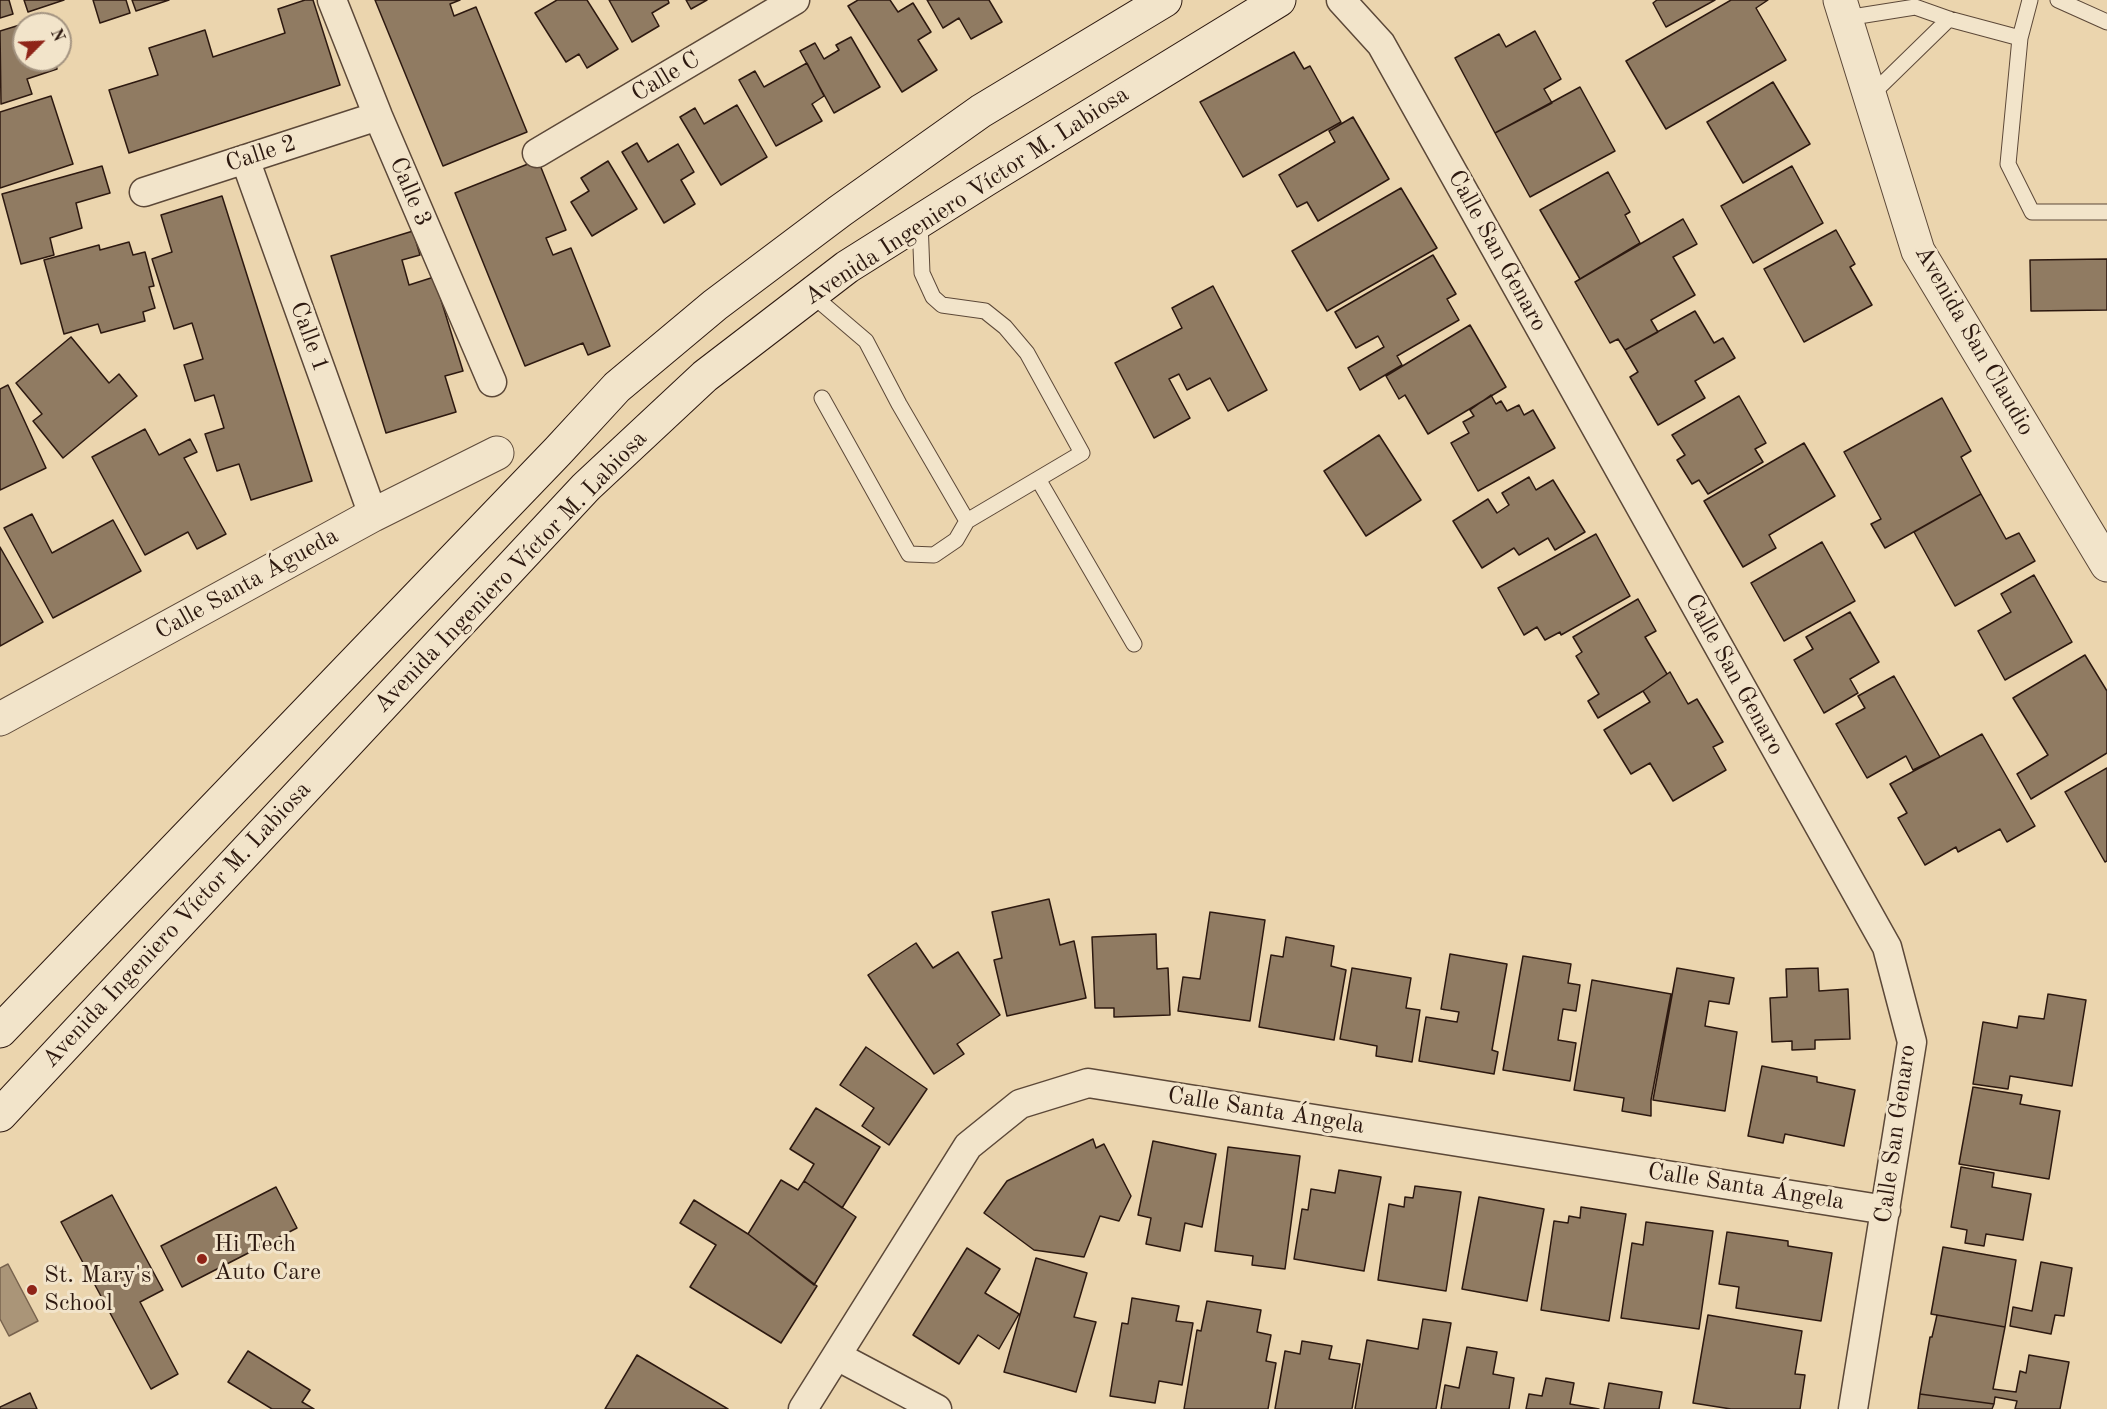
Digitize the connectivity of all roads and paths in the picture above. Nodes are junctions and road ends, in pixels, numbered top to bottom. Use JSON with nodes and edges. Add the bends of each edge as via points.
{"nodes":[{"id":1,"x":332,"y":0,"type":"edge"},
{"id":2,"x":795,"y":0,"type":"edge"},
{"id":3,"x":1165,"y":0,"type":"edge"},
{"id":4,"x":1279,"y":0,"type":"edge"},
{"id":5,"x":1341,"y":0,"type":"edge"},
{"id":6,"x":2030,"y":0,"type":"edge"},
{"id":7,"x":2058,"y":0,"type":"edge"},
{"id":8,"x":1843,"y":9,"type":"edge"},
{"id":9,"x":1949,"y":19,"type":"junction"},
{"id":10,"x":2107,"y":22,"type":"edge"},
{"id":11,"x":2020,"y":38,"type":"junction"},
{"id":12,"x":1869,"y":97,"type":"junction"},
{"id":13,"x":378,"y":116,"type":"junction"},
{"id":14,"x":537,"y":153,"type":"dead end"},
{"id":15,"x":245,"y":159,"type":"junction"},
{"id":16,"x":144,"y":192,"type":"dead end"},
{"id":17,"x":2107,"y":212,"type":"edge"},
{"id":18,"x":920,"y":221,"type":"junction"},
{"id":19,"x":811,"y":294,"type":"junction"},
{"id":20,"x":492,"y":382,"type":"dead end"},
{"id":21,"x":822,"y":398,"type":"dead end"},
{"id":22,"x":497,"y":453,"type":"dead end"},
{"id":23,"x":1038,"y":479,"type":"junction"},
{"id":24,"x":373,"y":515,"type":"junction"},
{"id":25,"x":967,"y":521,"type":"junction"},
{"id":26,"x":2107,"y":565,"type":"edge"},
{"id":27,"x":1134,"y":644,"type":"dead end"},
{"id":28,"x":0,"y":719,"type":"edge"},
{"id":29,"x":0,"y":1031,"type":"edge"},
{"id":30,"x":0,"y":1114,"type":"edge"},
{"id":31,"x":1886,"y":1210,"type":"junction"},
{"id":32,"x":837,"y":1356,"type":"junction"},
{"id":33,"x":803,"y":1409,"type":"edge"},
{"id":34,"x":937,"y":1409,"type":"edge"},
{"id":35,"x":1853,"y":1409,"type":"edge"}],
"edges":[{"from":1,"to":13,"type":"street","name":"Calle 3"},
{"from":2,"to":14,"type":"street","name":"Calle C"},
{"from":3,"to":29,"type":"main road","name":"Avenida Ingeniero Víctor M. Labiosa","via":[[981,111],[715,305],[617,387]]},
{"from":4,"to":18,"type":"main road","name":"Avenida Ingeniero Víctor M. Labiosa"},
{"from":5,"to":31,"type":"street","name":"Calle San Genaro","via":[[1382,44],[1887,947],[1912,1042]]},
{"from":6,"to":11,"type":"lane"},
{"from":7,"to":10,"type":"lane"},
{"from":8,"to":9,"type":"lane","via":[[1915,7]]},
{"from":8,"to":12,"type":"main road","name":"Avenida San Claudio"},
{"from":9,"to":11,"type":"lane"},
{"from":9,"to":12,"type":"lane"},
{"from":11,"to":17,"type":"lane","via":[[2008,164],[2032,212]]},
{"from":12,"to":26,"type":"main road","name":"Avenida San Claudio","via":[[1918,251]]},
{"from":13,"to":15,"type":"street","name":"Calle 2"},
{"from":13,"to":20,"type":"street","name":"Calle 3"},
{"from":15,"to":16,"type":"street","name":"Calle 2"},
{"from":15,"to":24,"type":"street","name":"Calle 1"},
{"from":18,"to":19,"type":"main road","name":"Avenida Ingeniero Víctor M. Labiosa"},
{"from":18,"to":23,"type":"lane","via":[[922,273],[933,297],[942,305],[985,310],[1005,327],[1027,353],[1082,453]]},
{"from":19,"to":25,"type":"lane","via":[[866,341]]},
{"from":19,"to":30,"type":"main road","name":"Avenida Ingeniero Víctor M. Labiosa","via":[[705,376],[586,487]]},
{"from":21,"to":25,"type":"lane","via":[[909,554],[934,555],[956,540]]},
{"from":22,"to":24,"type":"main road","name":"Calle Santa Águeda"},
{"from":23,"to":25,"type":"lane"},
{"from":23,"to":27,"type":"lane"},
{"from":24,"to":28,"type":"main road","name":"Calle Santa Águeda"},
{"from":31,"to":32,"type":"street","name":"Calle Santa Ángela","via":[[1088,1083],[1020,1104],[968,1146]]},
{"from":31,"to":35,"type":"street","name":"Calle San Genaro"},
{"from":32,"to":33,"type":"street","name":"Calle Santa Ángela"},
{"from":32,"to":34,"type":"street"}]}
